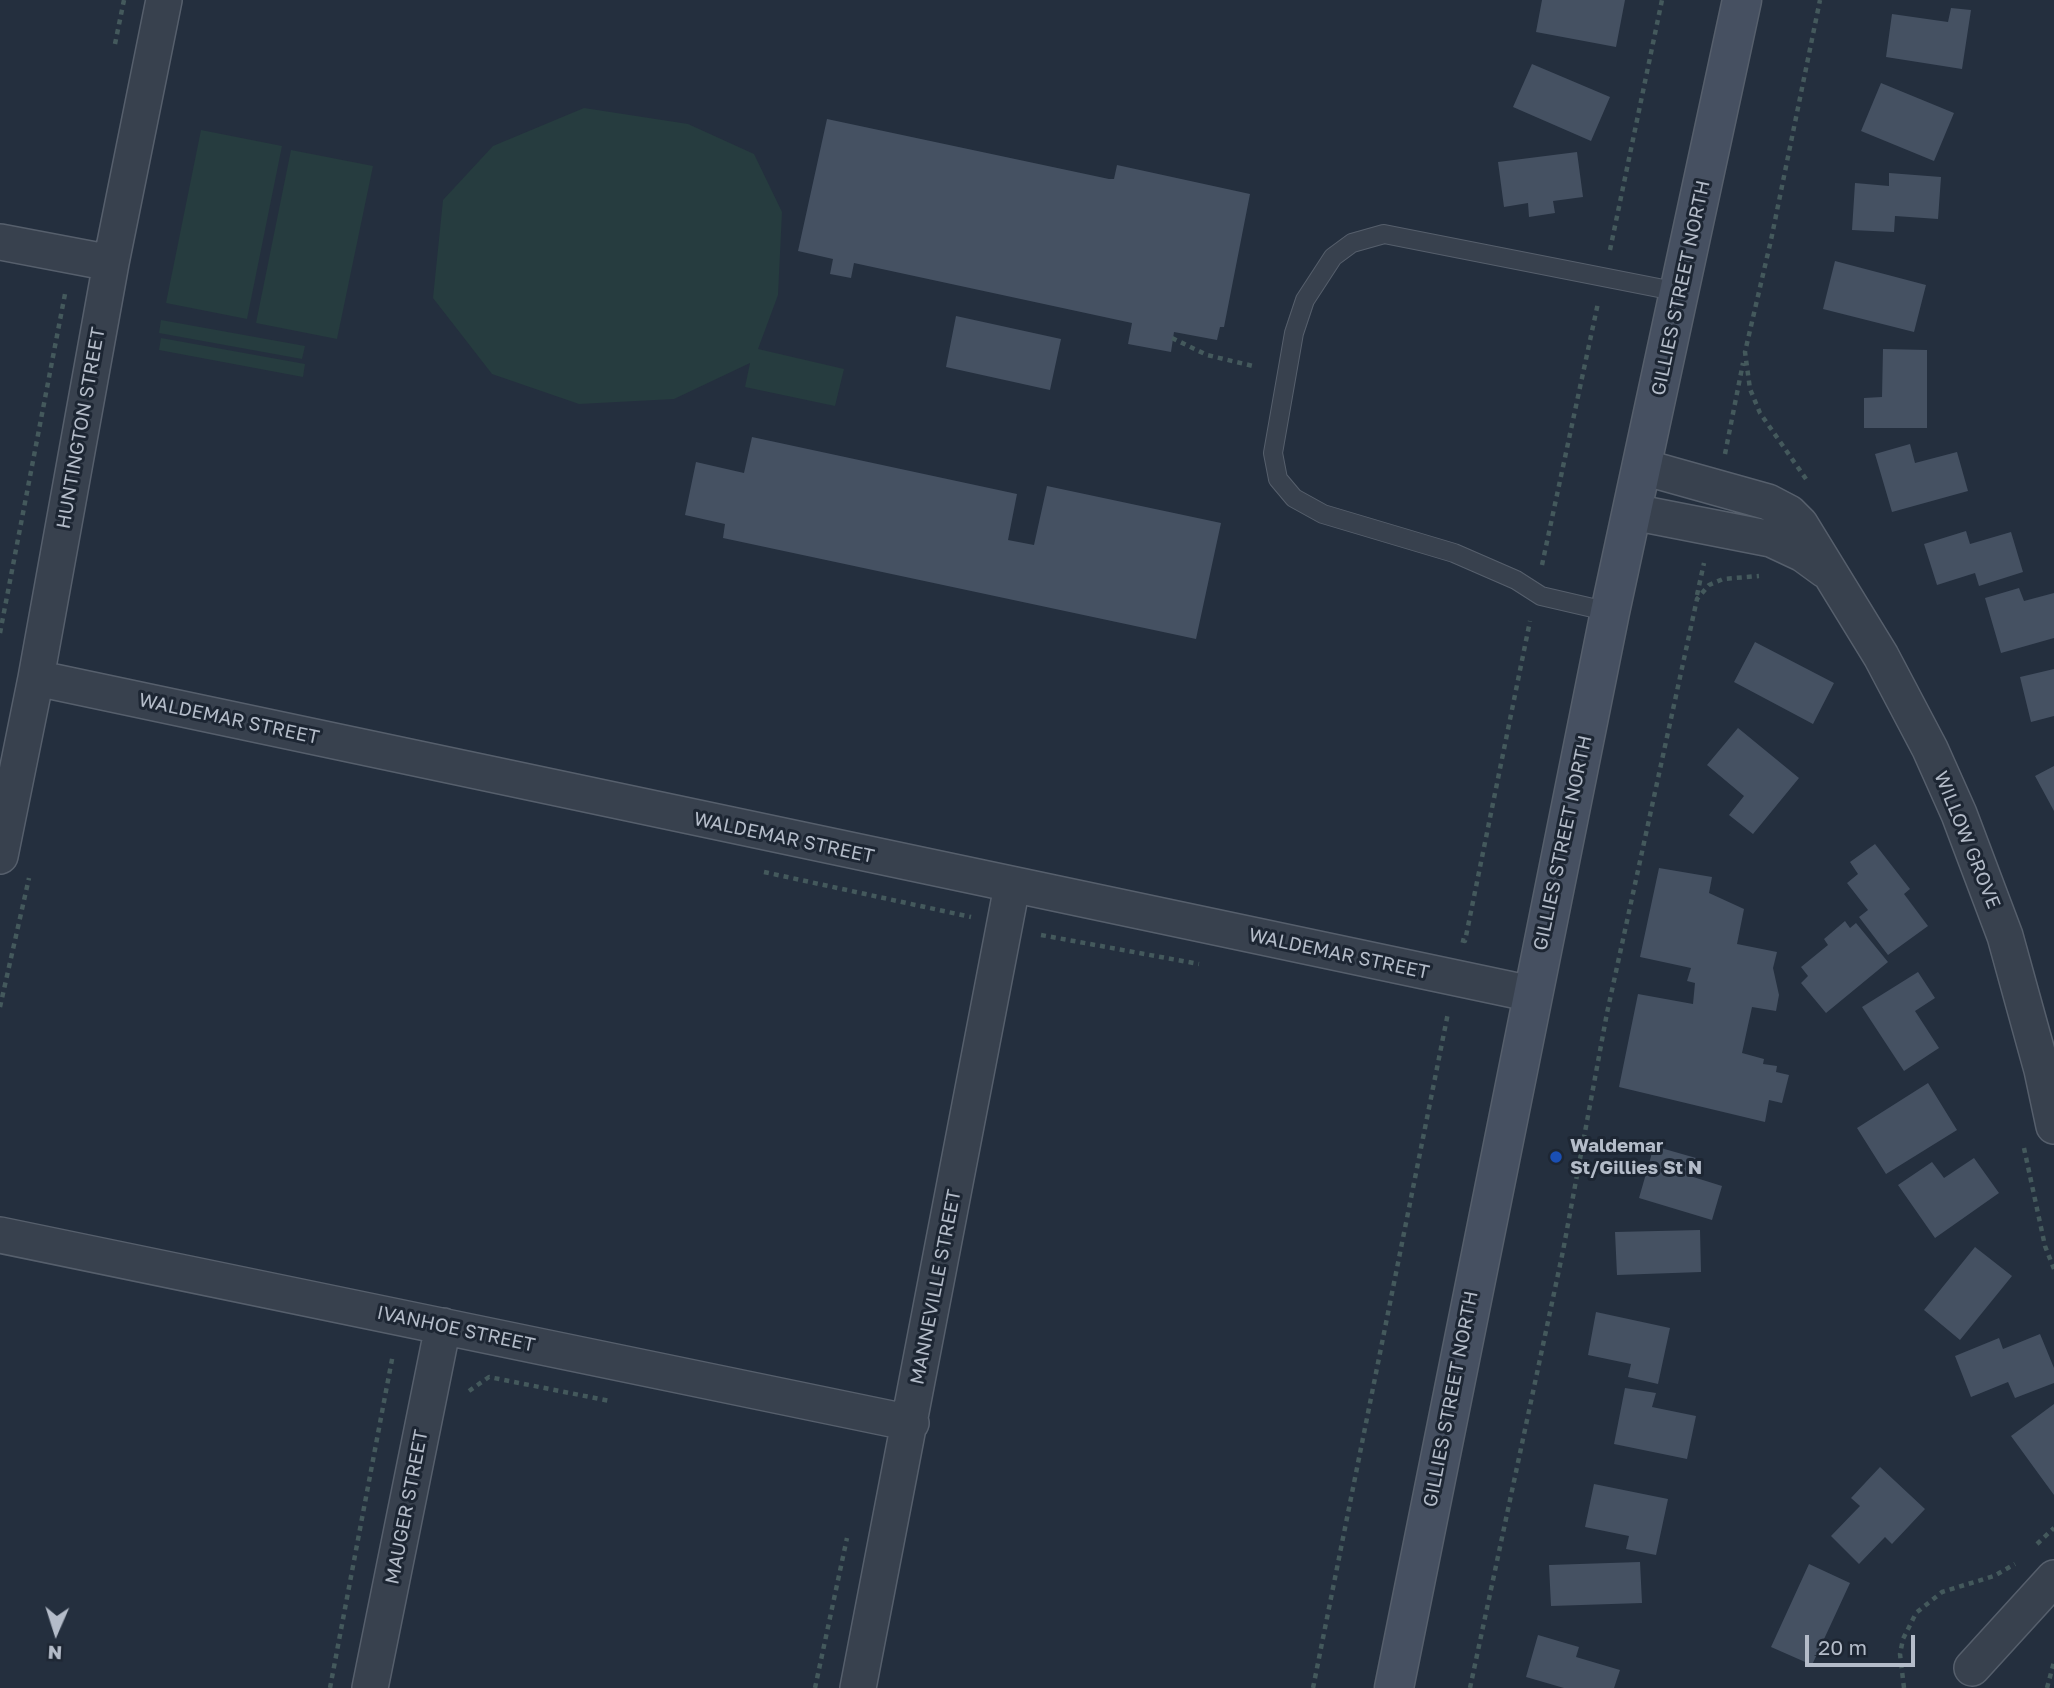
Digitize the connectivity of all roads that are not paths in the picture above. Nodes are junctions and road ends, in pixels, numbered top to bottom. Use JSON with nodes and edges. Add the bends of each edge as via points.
{"nodes":[{"id":1,"x":164,"y":0,"type":"edge"},
{"id":2,"x":1742,"y":0,"type":"edge"},
{"id":3,"x":0,"y":242,"type":"edge"},
{"id":4,"x":111,"y":263,"type":"junction"},
{"id":5,"x":1679,"y":292,"type":"junction"},
{"id":6,"x":1643,"y":467,"type":"junction"},
{"id":7,"x":1633,"y":512,"type":"junction"},
{"id":8,"x":1830,"y":575,"type":"junction"},
{"id":9,"x":1610,"y":612,"type":"junction"},
{"id":10,"x":36,"y":678,"type":"junction"},
{"id":11,"x":0,"y":856,"type":"edge"},
{"id":12,"x":1012,"y":886,"type":"junction"},
{"id":13,"x":1532,"y":993,"type":"junction"},
{"id":14,"x":2054,"y":1126,"type":"edge"},
{"id":15,"x":0,"y":1235,"type":"edge"},
{"id":16,"x":443,"y":1326,"type":"junction"},
{"id":17,"x":911,"y":1423,"type":"junction"},
{"id":18,"x":2054,"y":1578,"type":"edge"},
{"id":19,"x":1972,"y":1668,"type":"dead end"},
{"id":20,"x":370,"y":1688,"type":"edge"},
{"id":21,"x":858,"y":1688,"type":"edge"},
{"id":22,"x":1394,"y":1688,"type":"edge"}],
"edges":[{"from":1,"to":4,"type":"street","name":"HUNTINGTON STREET"},
{"from":2,"to":5,"type":"main road","name":"GILLIES STREET NORTH"},
{"from":3,"to":4,"type":"street"},
{"from":4,"to":10,"type":"street","name":"HUNTINGTON STREET"},
{"from":5,"to":6,"type":"main road","name":"GILLIES STREET NORTH"},
{"from":5,"to":9,"type":"lane","via":[[1395,236],[1372,236],[1352,243],[1326,265],[1305,300],[1294,333],[1273,441],[1276,472],[1284,488],[1315,511],[1454,553],[1516,580],[1536,594]]},
{"from":6,"to":7,"type":"main road","name":"GILLIES STREET NORTH"},
{"from":6,"to":8,"type":"street","name":"WILLOW GROVE","via":[[1750,496],[1789,513]]},
{"from":7,"to":8,"type":"street","name":"WILLOW GROVE","via":[[1771,539],[1813,560]]},
{"from":7,"to":9,"type":"main road","name":"GILLIES STREET NORTH"},
{"from":8,"to":14,"type":"street","name":"WILLOW GROVE","via":[[1893,678],[1959,814],[2005,936]]},
{"from":9,"to":13,"type":"main road","name":"GILLIES STREET NORTH"},
{"from":10,"to":11,"type":"street","name":"HUNTINGTON STREET"},
{"from":10,"to":12,"type":"street","name":"WALDEMAR STREET"},
{"from":12,"to":13,"type":"street","name":"WALDEMAR STREET"},
{"from":12,"to":17,"type":"street","name":"MANNEVILLE STREET"},
{"from":13,"to":22,"type":"main road","name":"GILLIES STREET NORTH"},
{"from":15,"to":16,"type":"street","name":"IVANHOE STREET"},
{"from":16,"to":17,"type":"street","name":"IVANHOE STREET"},
{"from":16,"to":20,"type":"street","name":"MAUGER STREET"},
{"from":17,"to":21,"type":"street","name":"MANNEVILLE STREET"},
{"from":18,"to":19,"type":"street"}]}
